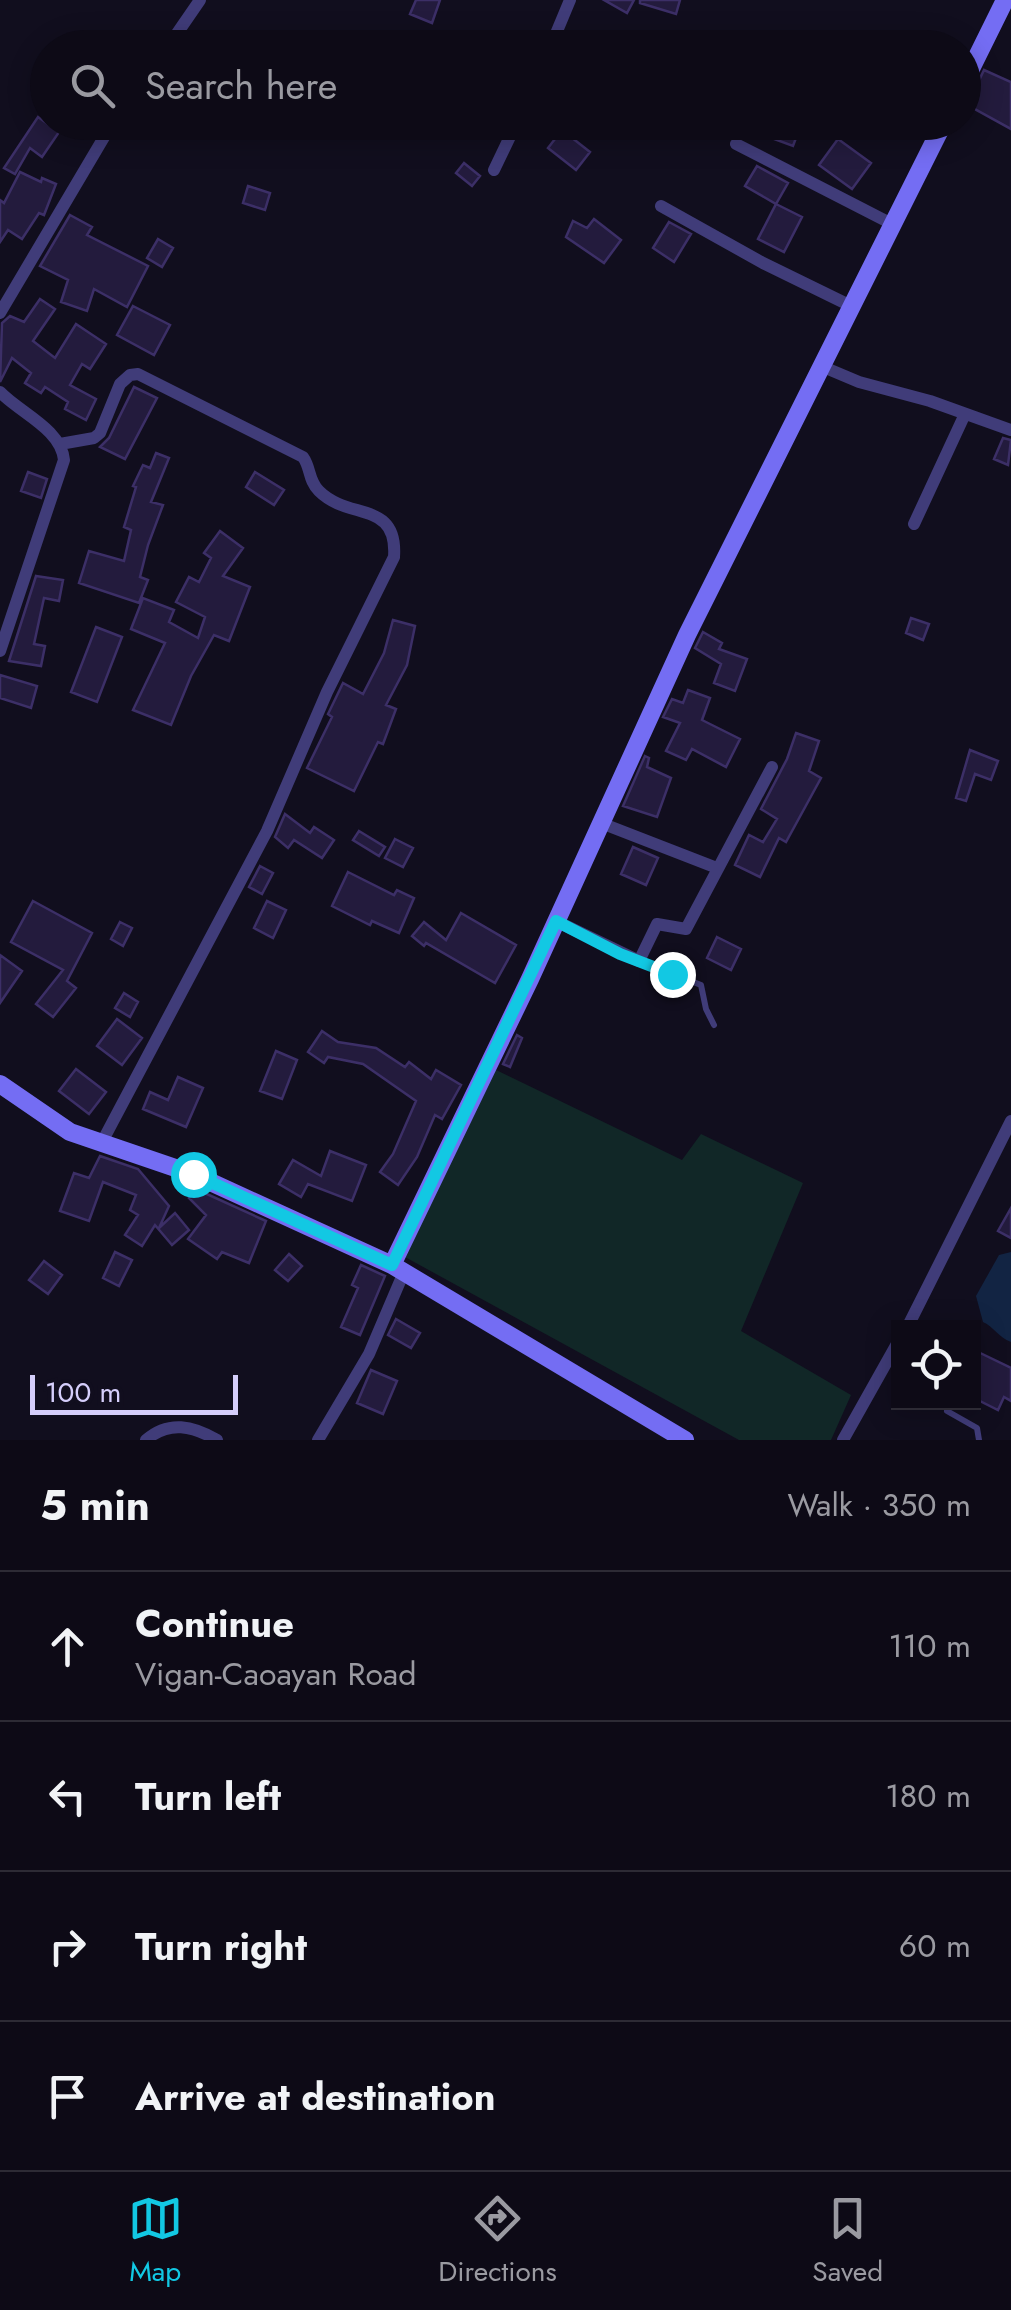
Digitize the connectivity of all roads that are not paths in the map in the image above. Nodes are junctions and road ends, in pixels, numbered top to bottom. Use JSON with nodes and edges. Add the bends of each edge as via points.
{"nodes":[{"id":1,"x":200,"y":0,"type":"edge"},
{"id":2,"x":570,"y":0,"type":"edge"},
{"id":3,"x":1006,"y":0,"type":"edge"},
{"id":4,"x":179,"y":30,"type":"edge"},
{"id":5,"x":558,"y":30,"type":"edge"},
{"id":6,"x":981,"y":49,"type":"edge"},
{"id":7,"x":102,"y":140,"type":"edge"},
{"id":8,"x":508,"y":140,"type":"edge"},
{"id":9,"x":935,"y":140,"type":"edge"},
{"id":10,"x":736,"y":144,"type":"dead end"},
{"id":11,"x":494,"y":170,"type":"dead end"},
{"id":12,"x":662,"y":206,"type":"dead end"},
{"id":13,"x":892,"y":224,"type":"junction"},
{"id":14,"x":851,"y":306,"type":"junction"},
{"id":15,"x":0,"y":312,"type":"edge"},
{"id":16,"x":821,"y":366,"type":"junction"},
{"id":17,"x":0,"y":392,"type":"edge"},
{"id":18,"x":964,"y":414,"type":"junction"},
{"id":19,"x":1011,"y":430,"type":"edge"},
{"id":20,"x":60,"y":444,"type":"junction"},
{"id":21,"x":914,"y":524,"type":"dead end"},
{"id":22,"x":0,"y":651,"type":"edge"},
{"id":23,"x":772,"y":767,"type":"dead end"},
{"id":24,"x":601,"y":823,"type":"junction"},
{"id":25,"x":717,"y":868,"type":"junction"},
{"id":26,"x":556,"y":921,"type":"junction"},
{"id":27,"x":639,"y":960,"type":"junction"},
{"id":28,"x":714,"y":1025,"type":"dead end"},
{"id":29,"x":0,"y":1084,"type":"edge"},
{"id":30,"x":1011,"y":1120,"type":"edge"},
{"id":31,"x":102,"y":1142,"type":"junction"},
{"id":32,"x":398,"y":1268,"type":"junction"},
{"id":33,"x":911,"y":1320,"type":"edge"},
{"id":34,"x":891,"y":1354,"type":"edge"},
{"id":35,"x":947,"y":1411,"type":"dead end"},
{"id":36,"x":146,"y":1440,"type":"edge"},
{"id":37,"x":217,"y":1440,"type":"edge"},
{"id":38,"x":318,"y":1440,"type":"edge"},
{"id":39,"x":685,"y":1440,"type":"edge"},
{"id":40,"x":843,"y":1440,"type":"edge"},
{"id":41,"x":979,"y":1440,"type":"edge"}],
"edges":[{"from":1,"to":4,"type":"street"},
{"from":2,"to":5,"type":"street"},
{"from":3,"to":6,"type":"street"},
{"from":7,"to":15,"type":"street"},
{"from":8,"to":11,"type":"street"},
{"from":9,"to":13,"type":"street"},
{"from":10,"to":13,"type":"street"},
{"from":12,"to":14,"type":"street"},
{"from":13,"to":14,"type":"street"},
{"from":14,"to":16,"type":"street"},
{"from":16,"to":18,"type":"street"},
{"from":16,"to":24,"type":"street"},
{"from":17,"to":20,"type":"street"},
{"from":18,"to":19,"type":"street"},
{"from":18,"to":21,"type":"street"},
{"from":20,"to":22,"type":"street","via":[[62,469]]},
{"from":20,"to":31,"type":"street","via":[[100,433],[120,384],[138,374],[302,456],[320,493],[383,520],[396,540],[394,557],[267,831]]},
{"from":23,"to":25,"type":"street"},
{"from":24,"to":25,"type":"street"},
{"from":24,"to":26,"type":"street"},
{"from":25,"to":27,"type":"street","via":[[689,926],[657,924]]},
{"from":26,"to":27,"type":"street"},
{"from":26,"to":32,"type":"street"},
{"from":27,"to":28,"type":"lane","via":[[697,981]]},
{"from":29,"to":31,"type":"street","via":[[70,1132]]},
{"from":30,"to":33,"type":"street"},
{"from":31,"to":32,"type":"street","via":[[193,1174]]},
{"from":32,"to":38,"type":"street","via":[[369,1354]]},
{"from":32,"to":39,"type":"street"},
{"from":34,"to":40,"type":"street"},
{"from":35,"to":41,"type":"lane","via":[[976,1428]]},
{"from":36,"to":37,"type":"street","via":[[176,1426]]}]}
